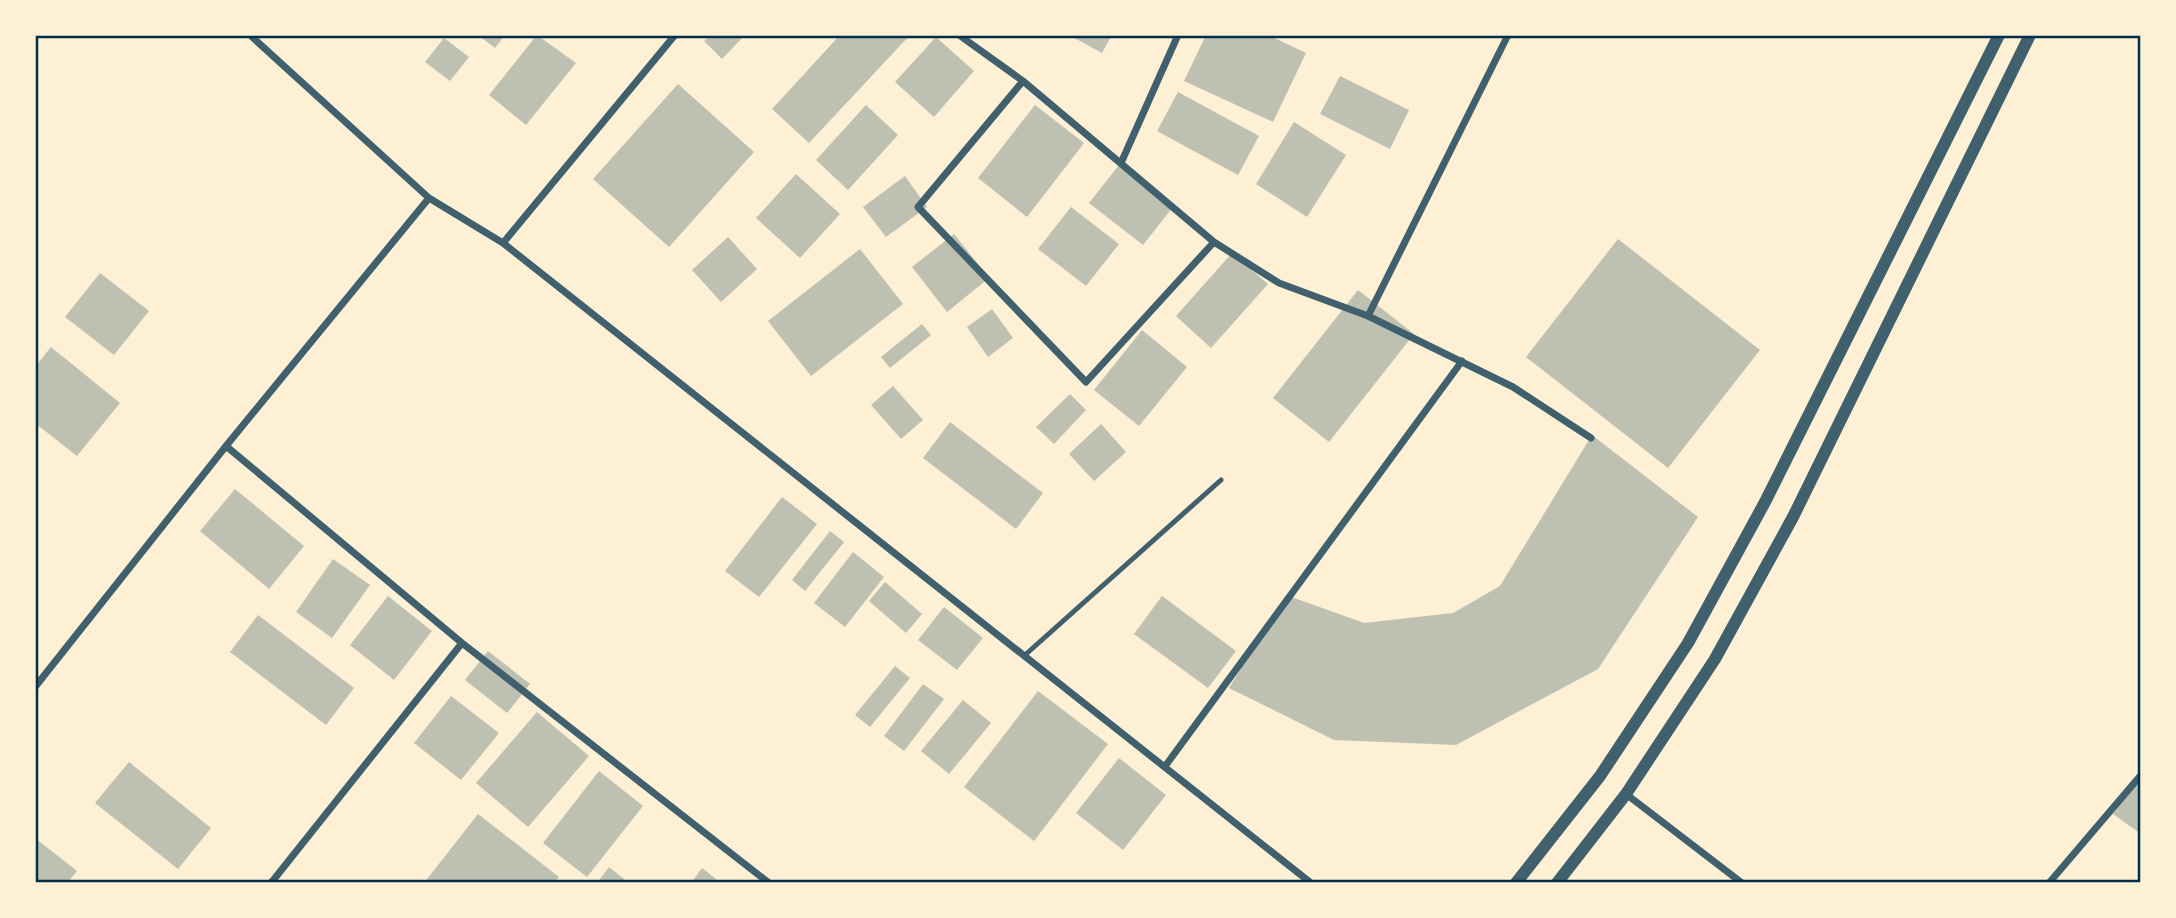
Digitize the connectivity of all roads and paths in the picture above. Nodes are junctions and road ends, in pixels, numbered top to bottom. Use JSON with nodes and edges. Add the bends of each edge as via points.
{"nodes":[{"id":1,"x":250,"y":35,"type":"edge"},
{"id":2,"x":675,"y":35,"type":"edge"},
{"id":3,"x":958,"y":35,"type":"edge"},
{"id":4,"x":1178,"y":35,"type":"edge"},
{"id":5,"x":1508,"y":35,"type":"edge"},
{"id":6,"x":1999,"y":35,"type":"edge"},
{"id":7,"x":2030,"y":35,"type":"edge"},
{"id":8,"x":1024,"y":81,"type":"junction"},
{"id":9,"x":1121,"y":163,"type":"junction"},
{"id":10,"x":429,"y":198,"type":"junction"},
{"id":11,"x":1214,"y":242,"type":"junction"},
{"id":12,"x":503,"y":243,"type":"junction"},
{"id":13,"x":1368,"y":316,"type":"junction"},
{"id":14,"x":1462,"y":361,"type":"junction"},
{"id":15,"x":1591,"y":438,"type":"dead end"},
{"id":16,"x":226,"y":446,"type":"junction"},
{"id":17,"x":1221,"y":480,"type":"dead end"},
{"id":18,"x":462,"y":643,"type":"junction"},
{"id":19,"x":1025,"y":655,"type":"junction"},
{"id":20,"x":35,"y":687,"type":"edge"},
{"id":21,"x":1166,"y":765,"type":"junction"},
{"id":22,"x":2141,"y":775,"type":"edge"},
{"id":23,"x":1626,"y":794,"type":"junction"},
{"id":24,"x":274,"y":882,"type":"edge"},
{"id":25,"x":769,"y":883,"type":"edge"},
{"id":26,"x":1311,"y":883,"type":"edge"},
{"id":27,"x":1516,"y":883,"type":"edge"},
{"id":28,"x":1557,"y":883,"type":"edge"},
{"id":29,"x":1742,"y":883,"type":"edge"},
{"id":30,"x":2049,"y":883,"type":"edge"}],
"edges":[{"from":1,"to":10,"type":"street"},
{"from":2,"to":12,"type":"street"},
{"from":3,"to":8,"type":"street"},
{"from":4,"to":9,"type":"street"},
{"from":5,"to":13,"type":"street"},
{"from":6,"to":27,"type":"street","via":[[1765,502],[1688,643],[1600,776]]},
{"from":7,"to":23,"type":"street","via":[[1793,517],[1715,659]]},
{"from":8,"to":9,"type":"street"},
{"from":8,"to":11,"type":"street","via":[[918,207],[1086,382]]},
{"from":9,"to":11,"type":"street"},
{"from":10,"to":12,"type":"street"},
{"from":10,"to":16,"type":"street"},
{"from":11,"to":13,"type":"street","via":[[1279,283]]},
{"from":12,"to":19,"type":"street"},
{"from":13,"to":14,"type":"street"},
{"from":14,"to":15,"type":"street","via":[[1513,387]]},
{"from":14,"to":21,"type":"street"},
{"from":16,"to":18,"type":"street"},
{"from":16,"to":20,"type":"street"},
{"from":17,"to":19,"type":"lane"},
{"from":18,"to":24,"type":"street"},
{"from":18,"to":25,"type":"street"},
{"from":19,"to":21,"type":"street"},
{"from":21,"to":26,"type":"street"},
{"from":22,"to":30,"type":"street"},
{"from":23,"to":28,"type":"street"},
{"from":23,"to":29,"type":"street"}]}
